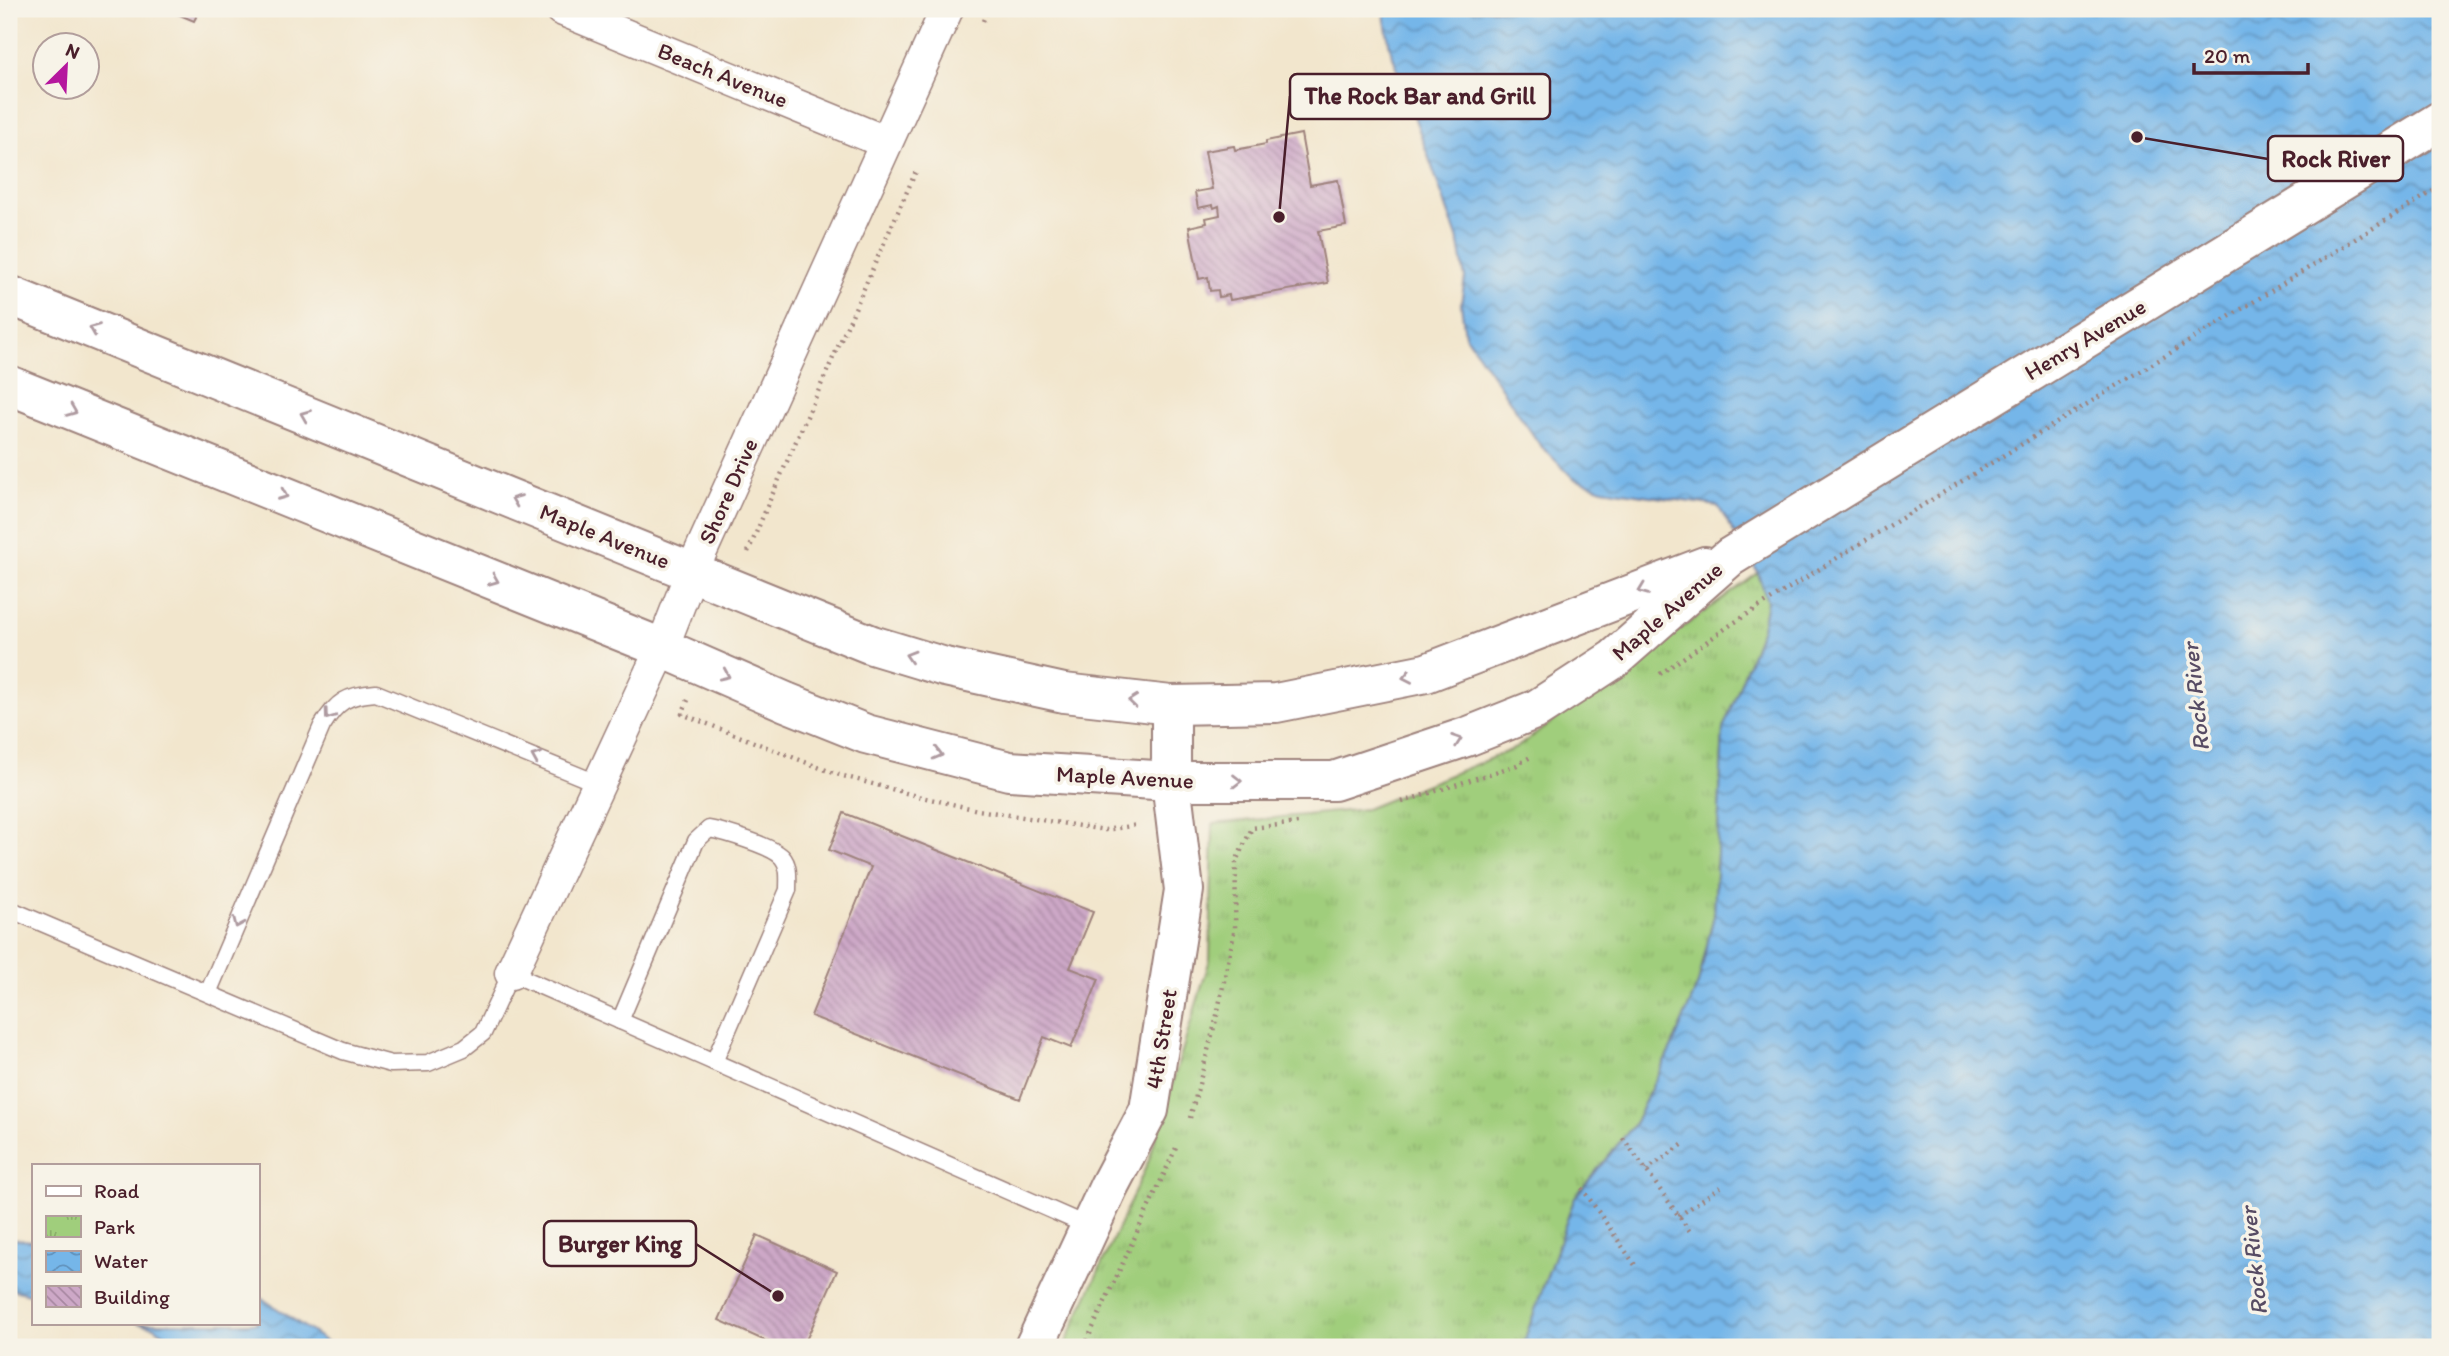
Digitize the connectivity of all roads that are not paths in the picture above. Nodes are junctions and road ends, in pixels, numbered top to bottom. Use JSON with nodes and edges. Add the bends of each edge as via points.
{"nodes":[{"id":1,"x":561,"y":9,"type":"edge"},
{"id":2,"x":947,"y":9,"type":"edge"},
{"id":3,"x":2440,"y":121,"type":"edge"},
{"id":4,"x":885,"y":142,"type":"junction"},
{"id":5,"x":9,"y":295,"type":"edge"},
{"id":6,"x":9,"y":385,"type":"edge"},
{"id":7,"x":1730,"y":557,"type":"junction"},
{"id":8,"x":692,"y":571,"type":"junction"},
{"id":9,"x":663,"y":648,"type":"junction"},
{"id":10,"x":1171,"y":705,"type":"junction"},
{"id":11,"x":1171,"y":781,"type":"junction"},
{"id":12,"x":599,"y":784,"type":"junction"},
{"id":13,"x":9,"y":909,"type":"edge"},
{"id":14,"x":511,"y":973,"type":"junction"},
{"id":15,"x":208,"y":993,"type":"junction"},
{"id":16,"x":620,"y":1021,"type":"junction"},
{"id":17,"x":715,"y":1062,"type":"junction"},
{"id":18,"x":1090,"y":1227,"type":"junction"},
{"id":19,"x":1034,"y":1347,"type":"edge"}],
"edges":[{"from":1,"to":4,"type":"street","name":"Beach Avenue"},
{"from":2,"to":4,"type":"street","name":"Shore Drive"},
{"from":3,"to":7,"type":"street","name":"Henry Avenue"},
{"from":4,"to":8,"type":"street","name":"Shore Drive"},
{"from":8,"to":5,"type":"street","name":"Maple Avenue","one_way":true},
{"from":6,"to":9,"type":"street","name":"Maple Avenue","one_way":true},
{"from":7,"to":10,"type":"street","name":"Maple Avenue","one_way":true,"via":[[1426,673],[1276,703]]},
{"from":11,"to":7,"type":"street","name":"Maple Avenue","one_way":true,"via":[[1334,781],[1537,709],[1614,659]]},
{"from":8,"to":9,"type":"street","name":"Shore Drive"},
{"from":10,"to":8,"type":"street","name":"Maple Avenue","one_way":true,"via":[[1064,693],[945,667],[872,645]]},
{"from":9,"to":11,"type":"street","name":"Maple Avenue","one_way":true,"via":[[866,734],[957,759],[1009,771]]},
{"from":9,"to":12,"type":"street","name":"Shore Drive"},
{"from":10,"to":11,"type":"street","name":"4th Street"},
{"from":11,"to":18,"type":"street","name":"4th Street","via":[[1184,890],[1150,1110]]},
{"from":12,"to":14,"type":"street","name":"Shore Drive"},
{"from":12,"to":15,"type":"lane","one_way":true,"via":[[376,693],[355,695],[333,708],[322,726]]},
{"from":13,"to":15,"type":"lane"},
{"from":14,"to":15,"type":"lane","via":[[483,1033],[464,1048],[428,1063],[391,1064],[343,1051]]},
{"from":14,"to":16,"type":"lane"},
{"from":16,"to":17,"type":"lane"},
{"from":16,"to":17,"type":"lane","via":[[696,841],[709,829],[734,834],[782,857],[789,873],[788,890]]},
{"from":17,"to":18,"type":"lane"},
{"from":18,"to":19,"type":"street","name":"4th Street"}]}
